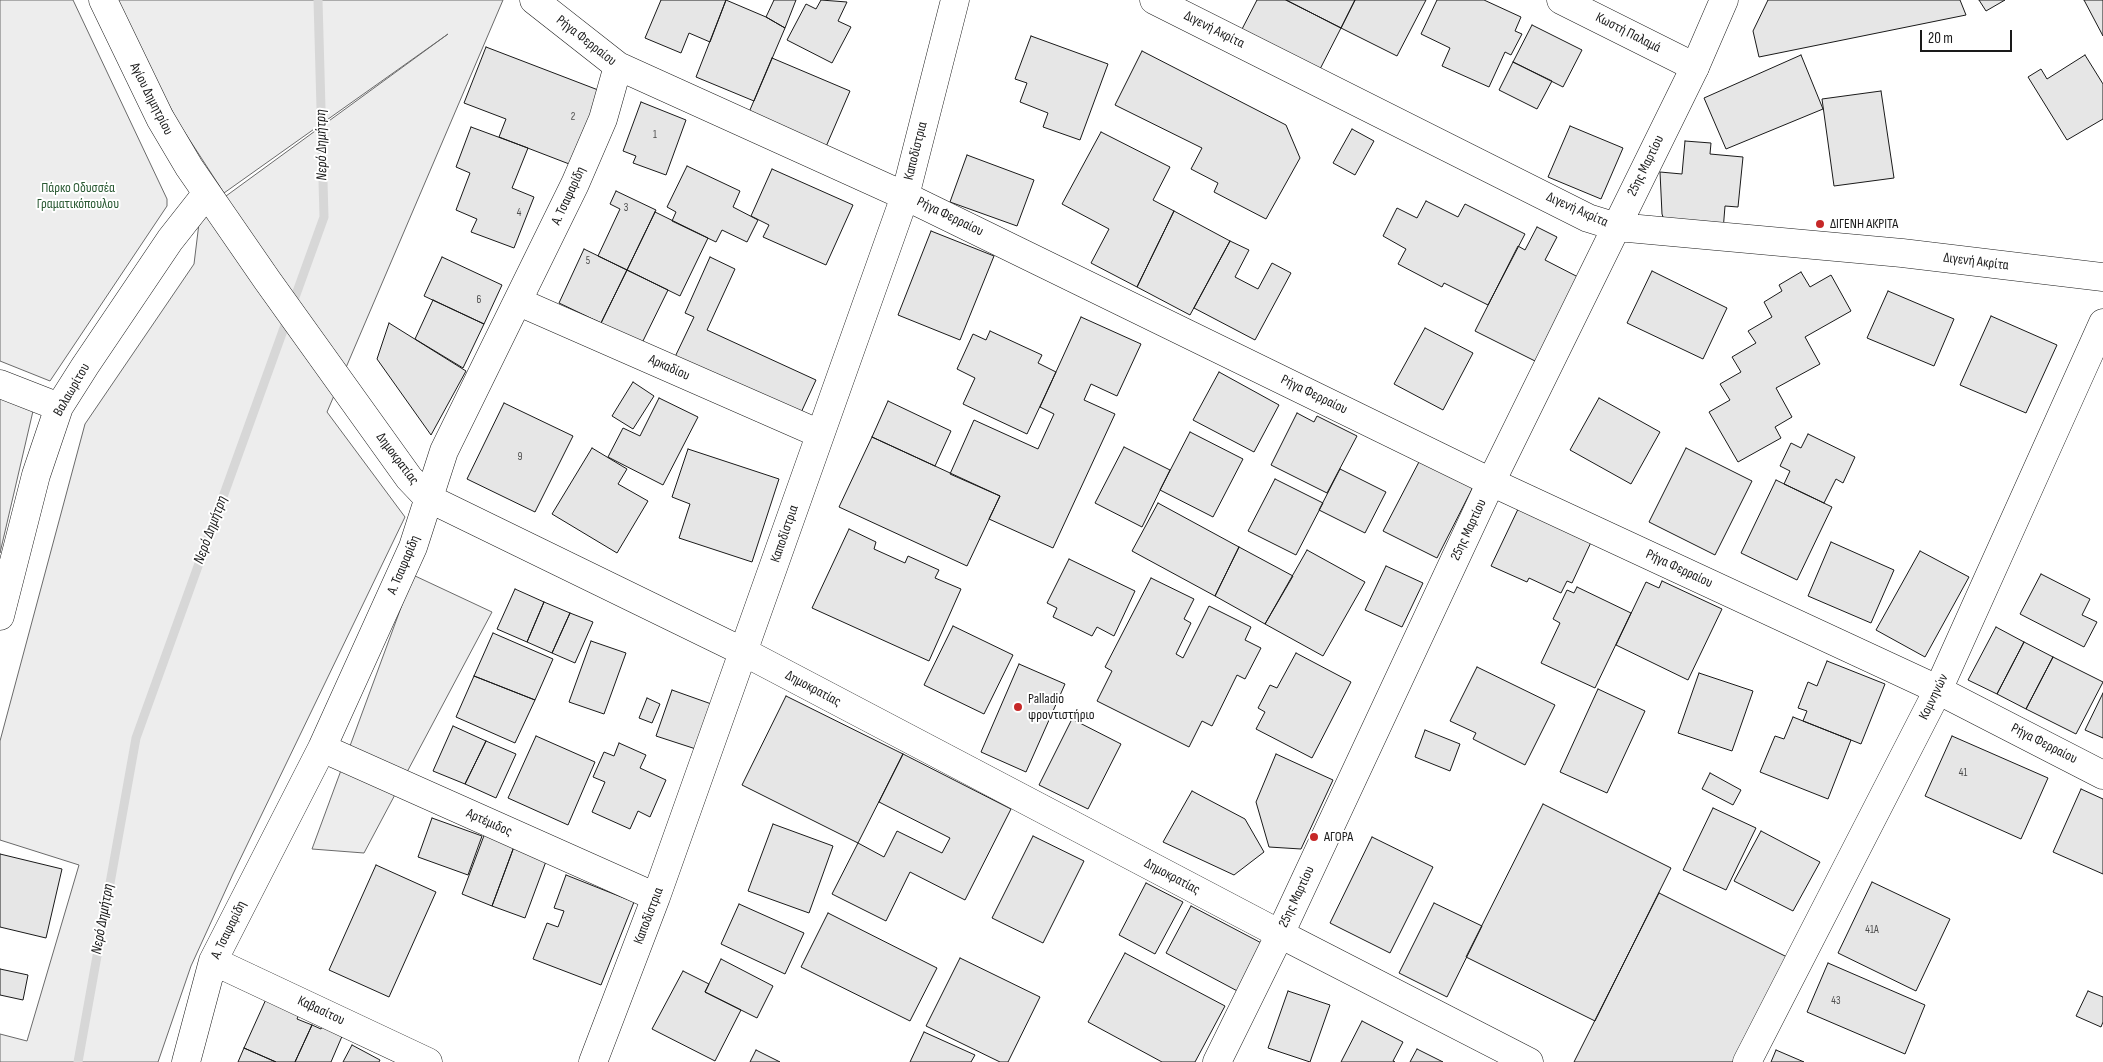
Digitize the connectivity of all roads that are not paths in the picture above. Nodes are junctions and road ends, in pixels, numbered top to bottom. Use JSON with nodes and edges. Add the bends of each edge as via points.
{"nodes":[{"id":1,"x":103,"y":0,"type":"edge"},
{"id":2,"x":534,"y":0,"type":"edge"},
{"id":3,"x":955,"y":0,"type":"edge"},
{"id":4,"x":1154,"y":0,"type":"edge"},
{"id":5,"x":1562,"y":0,"type":"edge"},
{"id":6,"x":1724,"y":0,"type":"edge"},
{"id":7,"x":618,"y":66,"type":"junction"},
{"id":8,"x":1695,"y":67,"type":"junction"},
{"id":9,"x":207,"y":193,"type":"junction"},
{"id":10,"x":905,"y":196,"type":"junction"},
{"id":11,"x":1617,"y":227,"type":"junction"},
{"id":12,"x":2103,"y":277,"type":"edge"},
{"id":13,"x":519,"y":302,"type":"junction"},
{"id":14,"x":2103,"y":323,"type":"edge"},
{"id":15,"x":0,"y":384,"type":"edge"},
{"id":16,"x":59,"y":407,"type":"junction"},
{"id":17,"x":820,"y":434,"type":"junction"},
{"id":18,"x":1491,"y":482,"type":"junction"},
{"id":19,"x":428,"y":498,"type":"junction"},
{"id":20,"x":2,"y":601,"type":"edge"},
{"id":21,"x":744,"y":652,"type":"junction"},
{"id":22,"x":1938,"y":690,"type":"junction"},
{"id":23,"x":322,"y":748,"type":"junction"},
{"id":24,"x":2103,"y":775,"type":"edge"},
{"id":25,"x":656,"y":898,"type":"junction"},
{"id":26,"x":1280,"y":934,"type":"junction"},
{"id":27,"x":214,"y":961,"type":"junction"},
{"id":28,"x":186,"y":1062,"type":"edge"},
{"id":29,"x":428,"y":1062,"type":"edge"},
{"id":30,"x":593,"y":1062,"type":"edge"},
{"id":31,"x":1217,"y":1062,"type":"edge"},
{"id":32,"x":1529,"y":1062,"type":"edge"},
{"id":33,"x":1747,"y":1062,"type":"edge"}],
"edges":[{"from":1,"to":9,"type":"street","name":"Αγίου Δημητρίου","via":[[160,118]]},
{"from":2,"to":7,"type":"street","name":"Ρήγα Φερραίου"},
{"from":3,"to":10,"type":"street","name":"Καποδίστρια"},
{"from":4,"to":11,"type":"street","name":"Διγενή Ακρίτα","via":[[1588,218]]},
{"from":5,"to":8,"type":"street","name":"Κωστή Παλαμά"},
{"from":6,"to":8,"type":"street","name":"25ης Μαρτίου"},
{"from":7,"to":10,"type":"street","name":"Ρήγα Φερραίου"},
{"from":7,"to":13,"type":"street","name":"Α. Τσαφαρίδη","via":[[603,119]]},
{"from":8,"to":11,"type":"street","name":"25ης Μαρτίου"},
{"from":9,"to":16,"type":"street","name":"Βαλαωρίτου","via":[[170,240]]},
{"from":9,"to":19,"type":"street","name":"Δημοκρατίας","via":[[409,478]]},
{"from":10,"to":17,"type":"street","name":"Καποδίστρια"},
{"from":10,"to":18,"type":"street","name":"Ρήγα Φερραίου"},
{"from":11,"to":12,"type":"street","name":"Διγενή Ακρίτα","via":[[1883,251]]},
{"from":11,"to":18,"type":"street","name":"25ης Μαρτίου"},
{"from":13,"to":17,"type":"street","name":"Αρκαδίου"},
{"from":13,"to":19,"type":"street","name":"Α. Τσαφαρίδη","via":[[444,451]]},
{"from":14,"to":22,"type":"street","name":"Κομνηνών"},
{"from":15,"to":16,"type":"street"},
{"from":16,"to":20,"type":"street","name":"Βαλαωρίτου","via":[[34,482]]},
{"from":17,"to":21,"type":"street","name":"Καποδίστρια"},
{"from":18,"to":22,"type":"street","name":"Ρήγα Φερραίου"},
{"from":18,"to":26,"type":"street","name":"25ης Μαρτίου"},
{"from":19,"to":21,"type":"street","name":"Δημοκρατίας"},
{"from":19,"to":23,"type":"street","name":"Α. Τσαφαρίδη","via":[[413,547]]},
{"from":21,"to":25,"type":"street","name":"Καποδίστρια"},
{"from":21,"to":26,"type":"street","name":"Δημοκρατίας"},
{"from":22,"to":24,"type":"street","name":"Ρήγα Φερραίου"},
{"from":22,"to":33,"type":"street","name":"Κομνηνών"},
{"from":23,"to":25,"type":"street","name":"Αρτέμιδος"},
{"from":23,"to":27,"type":"street","name":"Α. Τσαφαρίδη"},
{"from":25,"to":30,"type":"street","name":"Καποδίστρια"},
{"from":26,"to":31,"type":"street","name":"25ης Μαρτίου"},
{"from":26,"to":32,"type":"street","name":"Δημοκρατίας"},
{"from":27,"to":28,"type":"street","name":"Α. Τσαφαρίδη"},
{"from":27,"to":29,"type":"street","name":"Καβασίτου"}]}
